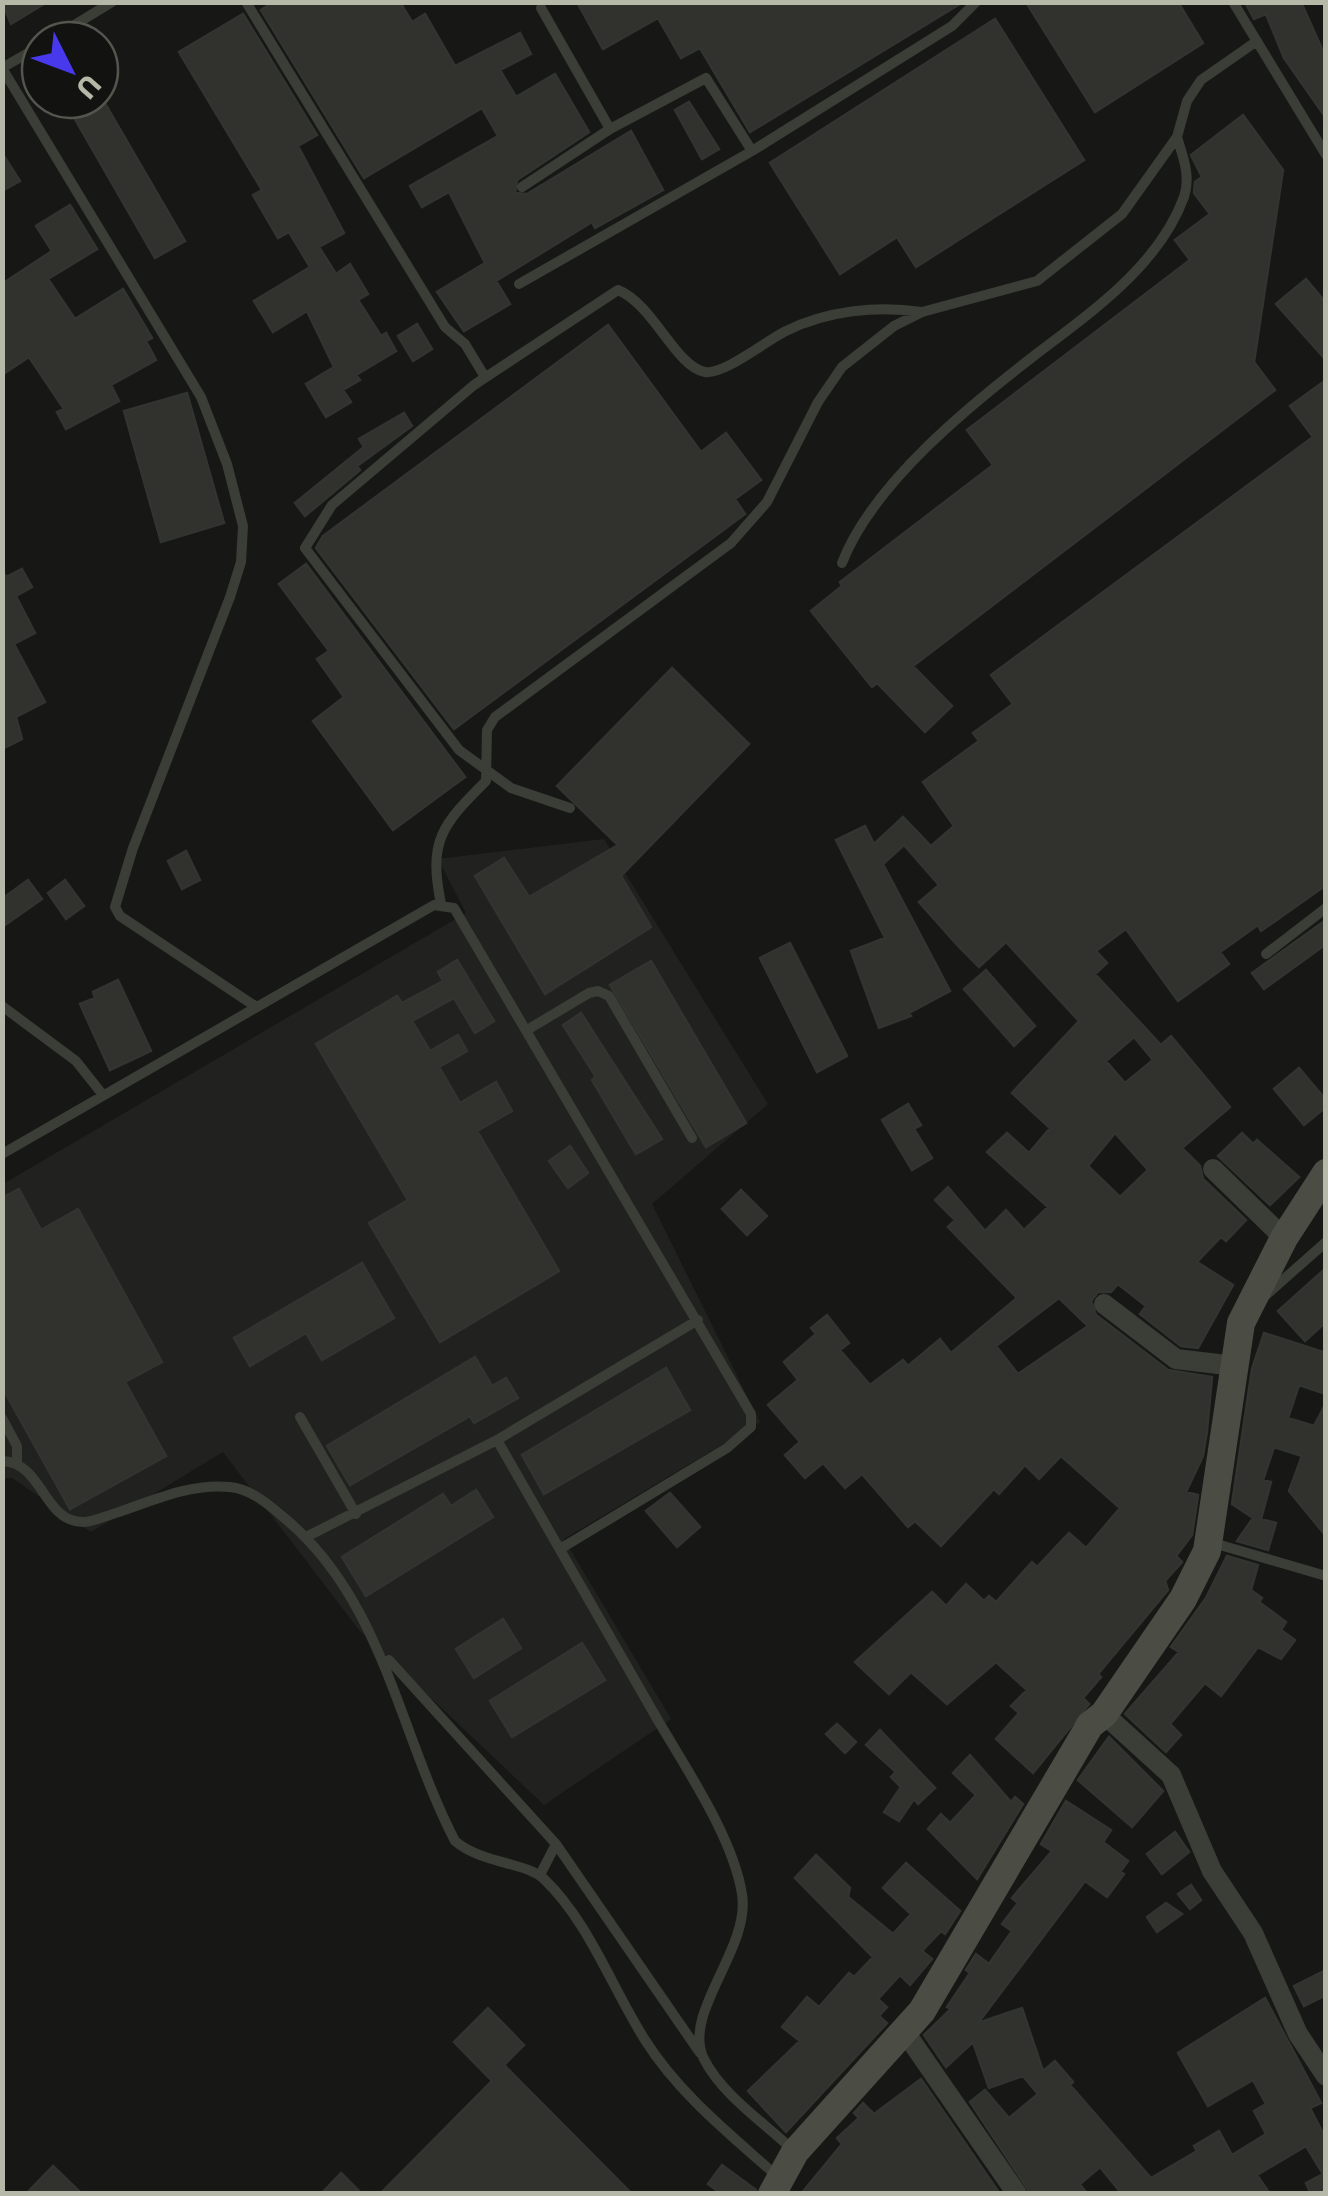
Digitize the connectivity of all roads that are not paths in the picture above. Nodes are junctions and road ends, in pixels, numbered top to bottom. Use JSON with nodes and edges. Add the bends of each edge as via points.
{"nodes":[{"id":1,"x":112,"y":2,"type":"edge"},
{"id":2,"x":246,"y":2,"type":"edge"},
{"id":3,"x":976,"y":2,"type":"edge"},
{"id":4,"x":1233,"y":2,"type":"edge"},
{"id":5,"x":541,"y":8,"type":"dead end"},
{"id":6,"x":83,"y":20,"type":"edge"},
{"id":7,"x":1257,"y":41,"type":"junction"},
{"id":8,"x":20,"y":58,"type":"edge"},
{"id":9,"x":20,"y":98,"type":"edge"},
{"id":10,"x":33,"y":120,"type":"edge"},
{"id":11,"x":610,"y":129,"type":"junction"},
{"id":12,"x":1177,"y":137,"type":"junction"},
{"id":13,"x":752,"y":151,"type":"junction"},
{"id":14,"x":1326,"y":155,"type":"edge"},
{"id":15,"x":522,"y":187,"type":"dead end"},
{"id":16,"x":519,"y":284,"type":"dead end"},
{"id":17,"x":922,"y":312,"type":"junction"},
{"id":18,"x":485,"y":378,"type":"junction"},
{"id":19,"x":842,"y":564,"type":"dead end"},
{"id":20,"x":489,"y":770,"type":"junction"},
{"id":21,"x":570,"y":808,"type":"dead end"},
{"id":22,"x":441,"y":904,"type":"junction"},
{"id":23,"x":1326,"y":908,"type":"edge"},
{"id":24,"x":1266,"y":954,"type":"dead end"},
{"id":25,"x":2,"y":1006,"type":"edge"},
{"id":26,"x":255,"y":1006,"type":"junction"},
{"id":27,"x":527,"y":1030,"type":"junction"},
{"id":28,"x":103,"y":1096,"type":"junction"},
{"id":29,"x":692,"y":1138,"type":"dead end"},
{"id":30,"x":2,"y":1154,"type":"edge"},
{"id":31,"x":1213,"y":1169,"type":"dead end"},
{"id":32,"x":1326,"y":1173,"type":"edge"},
{"id":33,"x":1284,"y":1238,"type":"junction"},
{"id":34,"x":1326,"y":1242,"type":"edge"},
{"id":35,"x":1104,"y":1304,"type":"dead end"},
{"id":36,"x":1248,"y":1307,"type":"junction"},
{"id":37,"x":698,"y":1320,"type":"junction"},
{"id":38,"x":1235,"y":1366,"type":"junction"},
{"id":39,"x":300,"y":1417,"type":"dead end"},
{"id":40,"x":2,"y":1418,"type":"edge"},
{"id":41,"x":497,"y":1440,"type":"junction"},
{"id":42,"x":2,"y":1461,"type":"edge"},
{"id":43,"x":16,"y":1463,"type":"junction"},
{"id":44,"x":356,"y":1514,"type":"junction"},
{"id":45,"x":308,"y":1536,"type":"junction"},
{"id":46,"x":1209,"y":1542,"type":"junction"},
{"id":47,"x":560,"y":1550,"type":"junction"},
{"id":48,"x":1326,"y":1576,"type":"edge"},
{"id":49,"x":378,"y":1648,"type":"junction"},
{"id":50,"x":1104,"y":1714,"type":"junction"},
{"id":51,"x":556,"y":1844,"type":"junction"},
{"id":52,"x":540,"y":1875,"type":"junction"},
{"id":53,"x":905,"y":2032,"type":"junction"},
{"id":54,"x":702,"y":2055,"type":"junction"},
{"id":55,"x":1326,"y":2076,"type":"edge"},
{"id":56,"x":795,"y":2152,"type":"junction"},
{"id":57,"x":776,"y":2186,"type":"edge"},
{"id":58,"x":1017,"y":2194,"type":"edge"}],
"edges":[{"from":1,"to":6,"type":"lane"},
{"from":2,"to":18,"type":"lane","via":[[445,327],[465,344]]},
{"from":3,"to":13,"type":"lane","via":[[952,26]]},
{"from":4,"to":7,"type":"lane"},
{"from":5,"to":11,"type":"lane"},
{"from":7,"to":12,"type":"lane","via":[[1201,80]]},
{"from":7,"to":14,"type":"lane"},
{"from":8,"to":9,"type":"lane","via":[[2,68]]},
{"from":10,"to":26,"type":"lane","via":[[201,397],[243,526],[230,596],[115,907]]},
{"from":11,"to":13,"type":"lane","via":[[706,78]]},
{"from":11,"to":15,"type":"lane"},
{"from":12,"to":17,"type":"lane","via":[[1122,214],[1068,260],[1036,280]]},
{"from":12,"to":19,"type":"lane","via":[[1188,178],[1184,198],[1135,275],[943,432],[852,538]]},
{"from":13,"to":16,"type":"lane"},
{"from":17,"to":18,"type":"lane","via":[[893,308],[814,321],[703,372],[641,302],[618,290]]},
{"from":17,"to":20,"type":"lane","via":[[842,367],[767,502],[731,543],[495,717],[487,730]]},
{"from":18,"to":20,"type":"lane","via":[[332,505],[305,548],[459,750]]},
{"from":20,"to":21,"type":"lane","via":[[511,788]]},
{"from":20,"to":22,"type":"lane","via":[[434,849]]},
{"from":22,"to":26,"type":"lane"},
{"from":22,"to":27,"type":"lane","via":[[459,914]]},
{"from":23,"to":24,"type":"lane"},
{"from":25,"to":28,"type":"lane","via":[[76,1061]]},
{"from":26,"to":28,"type":"lane"},
{"from":27,"to":29,"type":"lane","via":[[589,993],[608,996]]},
{"from":27,"to":37,"type":"lane"},
{"from":28,"to":30,"type":"lane"},
{"from":31,"to":33,"type":"street"},
{"from":32,"to":33,"type":"street"},
{"from":33,"to":36,"type":"street"},
{"from":34,"to":36,"type":"lane"},
{"from":35,"to":38,"type":"street","via":[[1176,1359]]},
{"from":36,"to":38,"type":"street"},
{"from":37,"to":41,"type":"lane"},
{"from":37,"to":47,"type":"lane","via":[[752,1414],[750,1426],[726,1448]]},
{"from":38,"to":46,"type":"street"},
{"from":39,"to":44,"type":"lane"},
{"from":40,"to":43,"type":"lane","via":[[17,1446]]},
{"from":41,"to":44,"type":"lane"},
{"from":41,"to":47,"type":"lane"},
{"from":42,"to":43,"type":"lane"},
{"from":43,"to":45,"type":"lane","via":[[71,1520],[91,1521],[189,1489],[233,1487],[261,1498]]},
{"from":44,"to":45,"type":"lane"},
{"from":45,"to":49,"type":"lane"},
{"from":46,"to":48,"type":"lane"},
{"from":46,"to":50,"type":"street","via":[[1182,1600]]},
{"from":47,"to":54,"type":"lane","via":[[732,1859],[742,1921],[733,1955],[707,2003]]},
{"from":49,"to":51,"type":"lane"},
{"from":49,"to":52,"type":"lane","via":[[455,1841],[472,1855]]},
{"from":50,"to":53,"type":"street","via":[[1090,1725],[953,1964]]},
{"from":50,"to":55,"type":"street","via":[[1171,1775],[1212,1871],[1253,1934],[1298,2034]]},
{"from":51,"to":52,"type":"lane"},
{"from":51,"to":54,"type":"lane"},
{"from":52,"to":57,"type":"lane","via":[[567,1905],[646,2043]]},
{"from":53,"to":56,"type":"street"},
{"from":53,"to":58,"type":"street"},
{"from":54,"to":56,"type":"lane","via":[[714,2076]]},
{"from":56,"to":57,"type":"street"}]}
